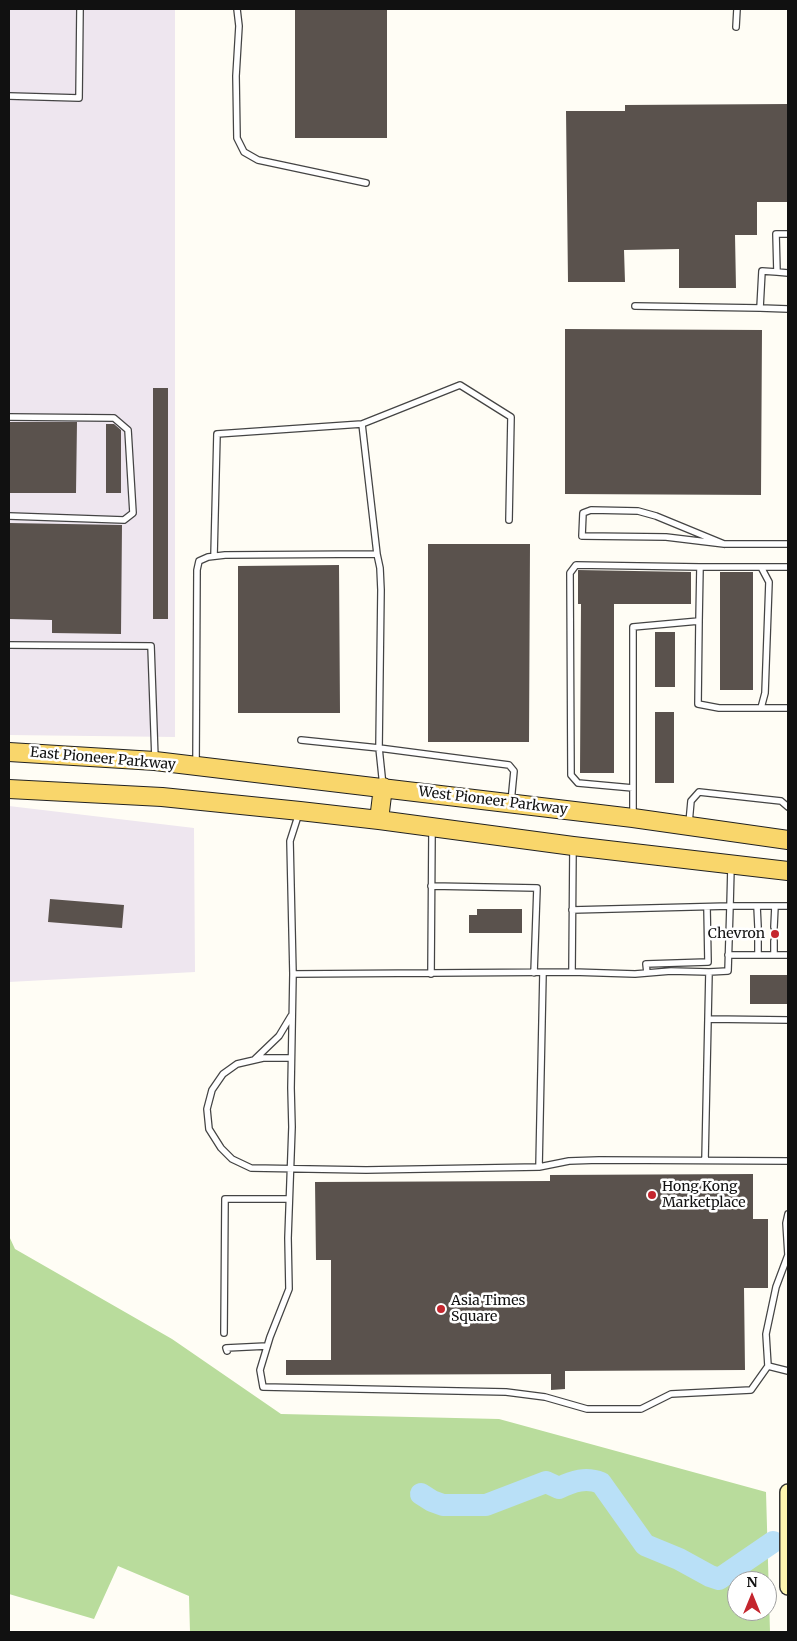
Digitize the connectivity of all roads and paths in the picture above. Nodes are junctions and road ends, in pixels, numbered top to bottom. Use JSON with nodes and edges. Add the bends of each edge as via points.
{"nodes":[{"id":1,"x":80,"y":9,"type":"edge"},
{"id":2,"x":237,"y":9,"type":"edge"},
{"id":3,"x":737,"y":9,"type":"edge"},
{"id":4,"x":736,"y":27,"type":"dead end"},
{"id":5,"x":9,"y":96,"type":"edge"},
{"id":6,"x":366,"y":183,"type":"dead end"},
{"id":7,"x":788,"y":234,"type":"edge"},
{"id":8,"x":777,"y":272,"type":"junction"},
{"id":9,"x":788,"y":272,"type":"edge"},
{"id":10,"x":635,"y":306,"type":"dead end"},
{"id":11,"x":760,"y":308,"type":"junction"},
{"id":12,"x":788,"y":309,"type":"edge"},
{"id":13,"x":9,"y":417,"type":"edge"},
{"id":14,"x":362,"y":424,"type":"junction"},
{"id":15,"x":9,"y":516,"type":"edge"},
{"id":16,"x":509,"y":520,"type":"dead end"},
{"id":17,"x":724,"y":544,"type":"junction"},
{"id":18,"x":788,"y":544,"type":"edge"},
{"id":19,"x":378,"y":554,"type":"junction"},
{"id":20,"x":214,"y":556,"type":"junction"},
{"id":21,"x":700,"y":567,"type":"junction"},
{"id":22,"x":761,"y":567,"type":"junction"},
{"id":23,"x":788,"y":567,"type":"edge"},
{"id":24,"x":700,"y":621,"type":"junction"},
{"id":25,"x":9,"y":644,"type":"edge"},
{"id":26,"x":761,"y":708,"type":"junction"},
{"id":27,"x":788,"y":708,"type":"edge"},
{"id":28,"x":301,"y":740,"type":"dead end"},
{"id":29,"x":379,"y":748,"type":"junction"},
{"id":30,"x":9,"y":752,"type":"edge"},
{"id":31,"x":155,"y":761,"type":"junction"},
{"id":32,"x":196,"y":767,"type":"junction"},
{"id":33,"x":383,"y":787,"type":"junction"},
{"id":34,"x":633,"y":788,"type":"junction"},
{"id":35,"x":9,"y":789,"type":"edge"},
{"id":36,"x":511,"y":804,"type":"junction"},
{"id":37,"x":788,"y":807,"type":"edge"},
{"id":38,"x":300,"y":811,"type":"junction"},
{"id":39,"x":633,"y":818,"type":"junction"},
{"id":40,"x":379,"y":820,"type":"junction"},
{"id":41,"x":689,"y":825,"type":"junction"},
{"id":42,"x":432,"y":828,"type":"junction"},
{"id":43,"x":788,"y":840,"type":"edge"},
{"id":44,"x":573,"y":846,"type":"junction"},
{"id":45,"x":730,"y":865,"type":"junction"},
{"id":46,"x":786,"y":871,"type":"edge"},
{"id":47,"x":431,"y":886,"type":"junction"},
{"id":48,"x":730,"y":906,"type":"junction"},
{"id":49,"x":757,"y":906,"type":"junction"},
{"id":50,"x":775,"y":906,"type":"junction"},
{"id":51,"x":788,"y":906,"type":"edge"},
{"id":52,"x":708,"y":907,"type":"junction"},
{"id":53,"x":572,"y":910,"type":"junction"},
{"id":54,"x":758,"y":927,"type":"dead end"},
{"id":55,"x":774,"y":927,"type":"dead end"},
{"id":56,"x":758,"y":941,"type":"dead end"},
{"id":57,"x":774,"y":941,"type":"dead end"},
{"id":58,"x":728,"y":955,"type":"junction"},
{"id":59,"x":758,"y":955,"type":"junction"},
{"id":60,"x":774,"y":955,"type":"junction"},
{"id":61,"x":788,"y":955,"type":"edge"},
{"id":62,"x":543,"y":972,"type":"junction"},
{"id":63,"x":572,"y":972,"type":"junction"},
{"id":64,"x":709,"y":972,"type":"junction"},
{"id":65,"x":534,"y":973,"type":"junction"},
{"id":66,"x":647,"y":973,"type":"junction"},
{"id":67,"x":293,"y":974,"type":"junction"},
{"id":68,"x":431,"y":974,"type":"junction"},
{"id":69,"x":292,"y":1015,"type":"junction"},
{"id":70,"x":708,"y":1019,"type":"junction"},
{"id":71,"x":788,"y":1020,"type":"edge"},
{"id":72,"x":291,"y":1058,"type":"junction"},
{"id":73,"x":254,"y":1060,"type":"junction"},
{"id":74,"x":705,"y":1160,"type":"junction"},
{"id":75,"x":788,"y":1161,"type":"edge"},
{"id":76,"x":539,"y":1167,"type":"junction"},
{"id":77,"x":290,"y":1170,"type":"junction"},
{"id":78,"x":289,"y":1199,"type":"junction"},
{"id":79,"x":788,"y":1214,"type":"edge"},
{"id":80,"x":224,"y":1333,"type":"dead end"},
{"id":81,"x":268,"y":1346,"type":"junction"},
{"id":82,"x":227,"y":1351,"type":"dead end"},
{"id":83,"x":768,"y":1366,"type":"junction"},
{"id":84,"x":788,"y":1371,"type":"edge"},
{"id":85,"x":788,"y":1492,"type":"edge"},
{"id":86,"x":788,"y":1587,"type":"edge"}],
"edges":[{"from":1,"to":5,"type":"lane","via":[[79,98]]},
{"from":2,"to":6,"type":"lane","via":[[237,138],[244,152],[258,160]]},
{"from":3,"to":4,"type":"lane"},
{"from":7,"to":8,"type":"lane","via":[[776,234]]},
{"from":8,"to":9,"type":"lane"},
{"from":8,"to":11,"type":"lane","via":[[762,271]]},
{"from":10,"to":11,"type":"lane"},
{"from":11,"to":12,"type":"lane"},
{"from":13,"to":15,"type":"lane","via":[[114,418],[128,430],[133,513],[124,520]]},
{"from":14,"to":16,"type":"lane","via":[[460,385],[512,417]]},
{"from":14,"to":19,"type":"lane"},
{"from":14,"to":20,"type":"lane","via":[[217,434]]},
{"from":17,"to":17,"type":"lane","via":[[638,510],[591,510],[582,513],[582,536],[666,537]]},
{"from":17,"to":18,"type":"lane"},
{"from":19,"to":20,"type":"lane"},
{"from":19,"to":29,"type":"lane","via":[[381,590]]},
{"from":20,"to":32,"type":"lane","via":[[199,561],[197,570]]},
{"from":21,"to":22,"type":"lane"},
{"from":21,"to":24,"type":"lane"},
{"from":21,"to":34,"type":"lane","via":[[576,565],[570,573],[571,775],[578,783]]},
{"from":22,"to":23,"type":"lane"},
{"from":22,"to":26,"type":"lane","via":[[769,582],[765,693]]},
{"from":24,"to":26,"type":"lane","via":[[698,704],[719,708]]},
{"from":24,"to":34,"type":"lane","via":[[634,627]]},
{"from":25,"to":31,"type":"lane","via":[[151,646]]},
{"from":26,"to":27,"type":"lane"},
{"from":28,"to":29,"type":"lane"},
{"from":29,"to":33,"type":"lane"},
{"from":29,"to":36,"type":"lane","via":[[508,766],[514,771]]},
{"from":30,"to":31,"type":"main road","name":"East Pioneer Parkway"},
{"from":31,"to":32,"type":"main road","name":"East Pioneer Parkway"},
{"from":32,"to":33,"type":"main road","name":"West Pioneer Parkway"},
{"from":33,"to":36,"type":"main road","name":"West Pioneer Parkway"},
{"from":33,"to":40,"type":"main road"},
{"from":34,"to":39,"type":"lane"},
{"from":35,"to":38,"type":"main road","via":[[162,797]]},
{"from":36,"to":39,"type":"main road","name":"West Pioneer Parkway"},
{"from":37,"to":41,"type":"lane","via":[[781,801],[699,792],[691,801]]},
{"from":38,"to":40,"type":"main road"},
{"from":38,"to":67,"type":"lane","via":[[290,841]]},
{"from":39,"to":41,"type":"main road","name":"West Pioneer Parkway"},
{"from":40,"to":42,"type":"main road"},
{"from":41,"to":43,"type":"main road","name":"West Pioneer Parkway"},
{"from":42,"to":44,"type":"main road"},
{"from":42,"to":47,"type":"lane"},
{"from":44,"to":45,"type":"main road"},
{"from":44,"to":53,"type":"lane"},
{"from":45,"to":46,"type":"main road"},
{"from":45,"to":48,"type":"lane"},
{"from":47,"to":65,"type":"lane","via":[[537,888]]},
{"from":47,"to":68,"type":"lane"},
{"from":48,"to":49,"type":"lane"},
{"from":48,"to":52,"type":"lane"},
{"from":48,"to":58,"type":"lane"},
{"from":49,"to":50,"type":"lane"},
{"from":49,"to":54,"type":"lane"},
{"from":50,"to":51,"type":"lane"},
{"from":50,"to":55,"type":"lane"},
{"from":52,"to":53,"type":"lane"},
{"from":52,"to":66,"type":"lane","via":[[708,962],[646,964]]},
{"from":53,"to":63,"type":"lane"},
{"from":56,"to":59,"type":"lane"},
{"from":57,"to":60,"type":"lane"},
{"from":58,"to":59,"type":"lane"},
{"from":58,"to":64,"type":"lane","via":[[728,971]]},
{"from":59,"to":60,"type":"lane"},
{"from":60,"to":61,"type":"lane"},
{"from":62,"to":63,"type":"lane"},
{"from":62,"to":65,"type":"lane"},
{"from":62,"to":76,"type":"lane"},
{"from":63,"to":66,"type":"lane"},
{"from":64,"to":66,"type":"lane"},
{"from":64,"to":70,"type":"lane"},
{"from":65,"to":68,"type":"lane"},
{"from":67,"to":68,"type":"lane"},
{"from":67,"to":69,"type":"lane"},
{"from":69,"to":72,"type":"lane"},
{"from":69,"to":73,"type":"lane","via":[[279,1036]]},
{"from":70,"to":71,"type":"lane"},
{"from":70,"to":74,"type":"lane"},
{"from":72,"to":73,"type":"lane"},
{"from":72,"to":77,"type":"lane"},
{"from":73,"to":77,"type":"lane","via":[[237,1064],[223,1074],[212,1090],[207,1109],[208,1129],[232,1159],[251,1168]]},
{"from":74,"to":75,"type":"lane"},
{"from":74,"to":76,"type":"lane","via":[[579,1161]]},
{"from":76,"to":77,"type":"lane"},
{"from":77,"to":78,"type":"lane"},
{"from":78,"to":80,"type":"lane","via":[[225,1199]]},
{"from":78,"to":81,"type":"lane","via":[[289,1289]]},
{"from":79,"to":83,"type":"lane","via":[[788,1255],[776,1287],[766,1334]]},
{"from":81,"to":82,"type":"lane","via":[[226,1348]]},
{"from":81,"to":83,"type":"lane","via":[[260,1370],[264,1387],[506,1392],[545,1397],[587,1408],[641,1409],[671,1394],[751,1390]]},
{"from":83,"to":84,"type":"lane"},
{"from":85,"to":86,"type":"main road"}]}
